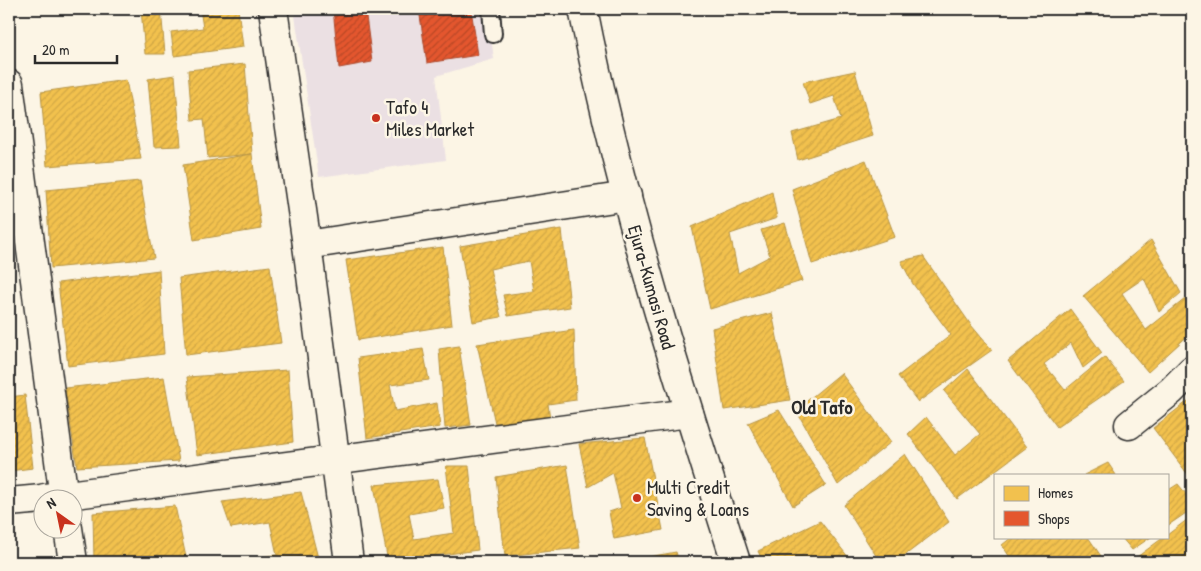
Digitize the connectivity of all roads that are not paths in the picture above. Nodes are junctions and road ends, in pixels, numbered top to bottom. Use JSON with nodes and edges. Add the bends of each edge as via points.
{"nodes":[{"id":1,"x":273,"y":9,"type":"edge"},
{"id":2,"x":491,"y":9,"type":"edge"},
{"id":3,"x":583,"y":9,"type":"edge"},
{"id":4,"x":493,"y":34,"type":"dead end"},
{"id":5,"x":9,"y":84,"type":"edge"},
{"id":6,"x":627,"y":196,"type":"junction"},
{"id":7,"x":307,"y":245,"type":"junction"},
{"id":8,"x":1192,"y":370,"type":"edge"},
{"id":9,"x":689,"y":413,"type":"junction"},
{"id":10,"x":1129,"y":425,"type":"dead end"},
{"id":11,"x":335,"y":460,"type":"junction"},
{"id":12,"x":53,"y":488,"type":"edge"},
{"id":13,"x":82,"y":494,"type":"edge"},
{"id":14,"x":32,"y":500,"type":"edge"},
{"id":15,"x":9,"y":502,"type":"edge"},
{"id":16,"x":69,"y":538,"type":"edge"},
{"id":17,"x":73,"y":562,"type":"edge"},
{"id":18,"x":348,"y":562,"type":"edge"},
{"id":19,"x":736,"y":562,"type":"edge"}],
"edges":[{"from":1,"to":7,"type":"street"},
{"from":2,"to":4,"type":"lane"},
{"from":3,"to":6,"type":"street","name":"Ejura-Kumasi Road","via":[[599,89]]},
{"from":5,"to":12,"type":"street"},
{"from":6,"to":7,"type":"street"},
{"from":6,"to":9,"type":"street","name":"Ejura-Kumasi Road"},
{"from":7,"to":11,"type":"street"},
{"from":8,"to":10,"type":"street","via":[[1171,392]]},
{"from":9,"to":11,"type":"street"},
{"from":9,"to":19,"type":"street","name":"Ejura-Kumasi Road"},
{"from":11,"to":13,"type":"street"},
{"from":11,"to":18,"type":"street"},
{"from":14,"to":15,"type":"street"},
{"from":16,"to":17,"type":"street"}]}
